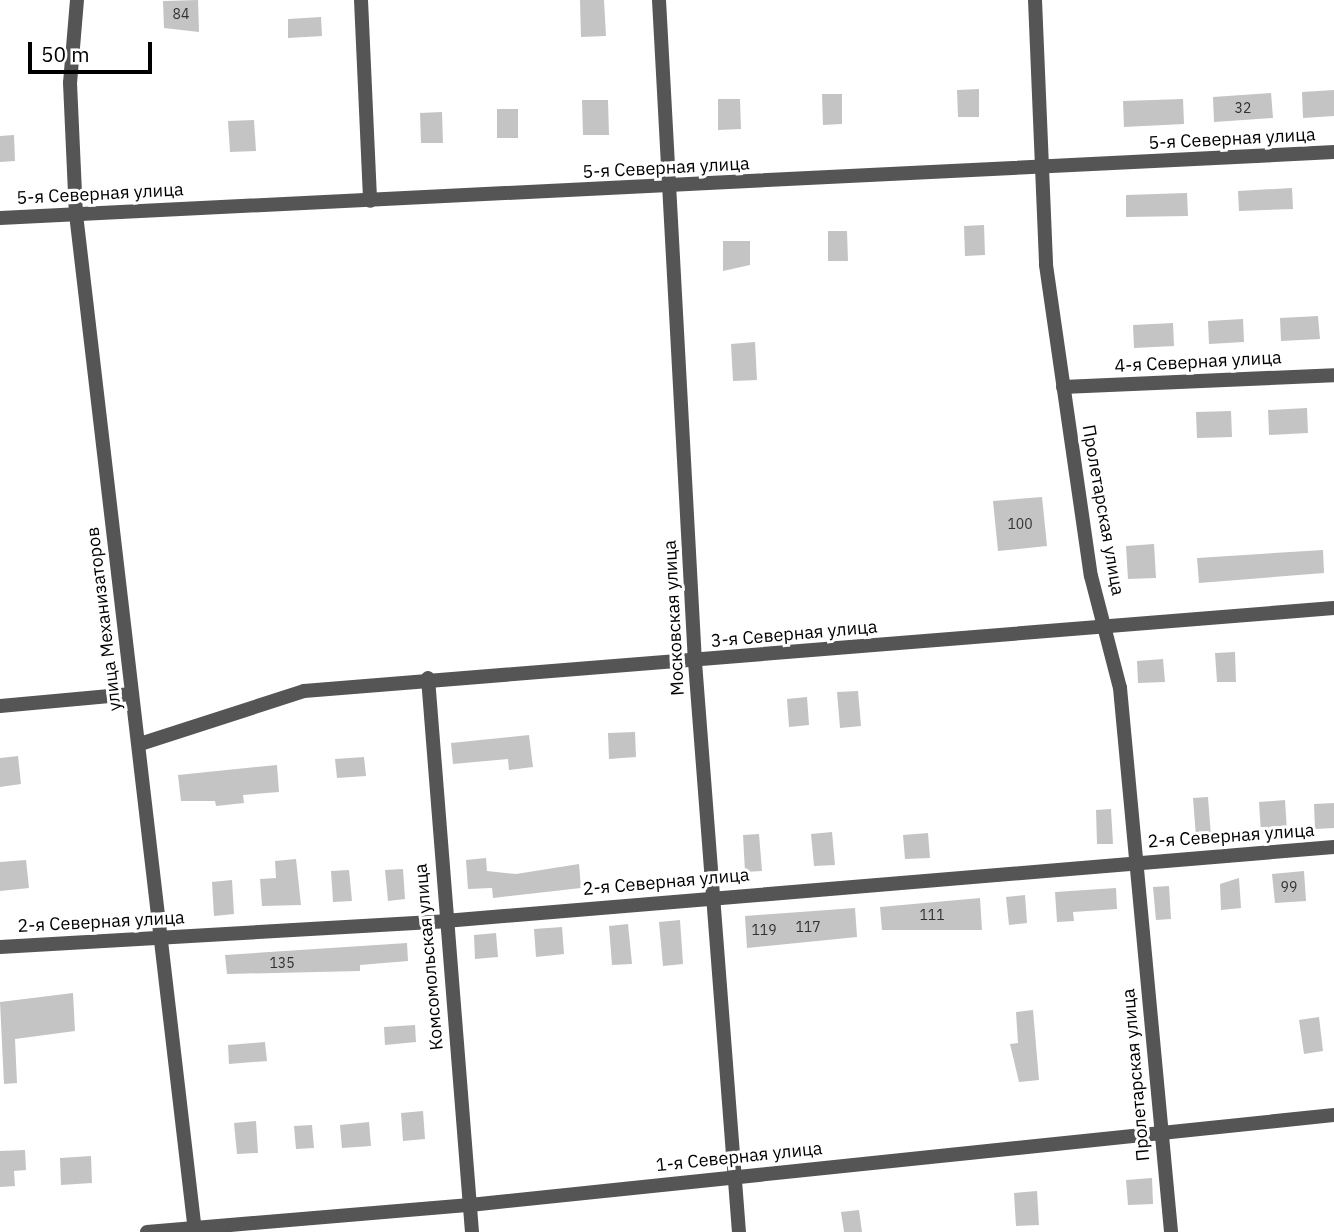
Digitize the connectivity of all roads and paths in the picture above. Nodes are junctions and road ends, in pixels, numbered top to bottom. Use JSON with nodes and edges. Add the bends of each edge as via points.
{"nodes":[{"id":1,"x":77,"y":0,"type":"edge"},
{"id":2,"x":361,"y":0,"type":"edge"},
{"id":3,"x":659,"y":0,"type":"edge"},
{"id":4,"x":1035,"y":0,"type":"edge"},
{"id":5,"x":1334,"y":152,"type":"edge"},
{"id":6,"x":1038,"y":168,"type":"junction"},
{"id":7,"x":670,"y":188,"type":"junction"},
{"id":8,"x":370,"y":201,"type":"junction"},
{"id":9,"x":76,"y":214,"type":"junction"},
{"id":10,"x":0,"y":218,"type":"edge"},
{"id":11,"x":1334,"y":375,"type":"edge"},
{"id":12,"x":1063,"y":387,"type":"junction"},
{"id":13,"x":1334,"y":608,"type":"edge"},
{"id":14,"x":1108,"y":625,"type":"junction"},
{"id":15,"x":695,"y":662,"type":"junction"},
{"id":16,"x":428,"y":678,"type":"junction"},
{"id":17,"x":131,"y":694,"type":"junction"},
{"id":18,"x":0,"y":706,"type":"edge"},
{"id":19,"x":139,"y":744,"type":"junction"},
{"id":20,"x":1334,"y":848,"type":"edge"},
{"id":21,"x":1134,"y":862,"type":"junction"},
{"id":22,"x":714,"y":897,"type":"junction"},
{"id":23,"x":445,"y":921,"type":"junction"},
{"id":24,"x":163,"y":937,"type":"junction"},
{"id":25,"x":0,"y":947,"type":"edge"},
{"id":26,"x":1334,"y":1115,"type":"edge"},
{"id":27,"x":1158,"y":1134,"type":"junction"},
{"id":28,"x":735,"y":1176,"type":"junction"},
{"id":29,"x":470,"y":1205,"type":"junction"},
{"id":30,"x":195,"y":1230,"type":"edge"},
{"id":31,"x":147,"y":1232,"type":"edge"},
{"id":32,"x":472,"y":1232,"type":"edge"},
{"id":33,"x":739,"y":1232,"type":"edge"},
{"id":34,"x":1171,"y":1232,"type":"edge"}],
"edges":[{"from":1,"to":9,"type":"street","name":"улица Механизаторов","via":[[70,83]]},
{"from":2,"to":8,"type":"street"},
{"from":3,"to":7,"type":"street","name":"Московская улица"},
{"from":4,"to":6,"type":"street","name":"Пролетарская улица"},
{"from":5,"to":6,"type":"street","name":"5-я Северная улица"},
{"from":6,"to":7,"type":"street","name":"5-я Северная улица"},
{"from":6,"to":12,"type":"street","name":"Пролетарская улица"},
{"from":7,"to":8,"type":"street","name":"5-я Северная улица"},
{"from":7,"to":15,"type":"street","name":"Московская улица"},
{"from":8,"to":9,"type":"street","name":"5-я Северная улица"},
{"from":9,"to":10,"type":"street","name":"5-я Северная улица"},
{"from":9,"to":17,"type":"street","name":"улица Механизаторов"},
{"from":11,"to":12,"type":"street","name":"4-я Северная улица"},
{"from":12,"to":14,"type":"street","name":"Пролетарская улица","via":[[1091,576]]},
{"from":13,"to":14,"type":"street","name":"3-я Северная улица"},
{"from":14,"to":15,"type":"street","name":"3-я Северная улица"},
{"from":14,"to":21,"type":"street","name":"Пролетарская улица","via":[[1120,688]]},
{"from":15,"to":16,"type":"street","name":"3-я Северная улица"},
{"from":15,"to":22,"type":"street","name":"Московская улица"},
{"from":16,"to":19,"type":"street","name":"3-я Северная улица","via":[[304,691]]},
{"from":16,"to":23,"type":"street","name":"Комсомольская улица"},
{"from":17,"to":18,"type":"street"},
{"from":17,"to":19,"type":"street","name":"улица Механизаторов"},
{"from":19,"to":24,"type":"street","name":"улица Механизаторов"},
{"from":20,"to":21,"type":"street","name":"2-я Северная улица"},
{"from":21,"to":22,"type":"street","name":"2-я Северная улица"},
{"from":21,"to":27,"type":"street","name":"Пролетарская улица","via":[[1162,1111]]},
{"from":22,"to":23,"type":"street","name":"2-я Северная улица"},
{"from":22,"to":28,"type":"street","name":"Московская улица"},
{"from":23,"to":24,"type":"street","name":"2-я Северная улица"},
{"from":23,"to":29,"type":"street","name":"Комсомольская улица"},
{"from":24,"to":25,"type":"street","name":"2-я Северная улица"},
{"from":24,"to":30,"type":"street","name":"улица Механизаторов"},
{"from":26,"to":27,"type":"street","name":"1-я Северная улица"},
{"from":27,"to":28,"type":"street","name":"1-я Северная улица"},
{"from":27,"to":34,"type":"street","name":"Пролетарская улица"},
{"from":28,"to":29,"type":"street","name":"1-я Северная улица"},
{"from":28,"to":33,"type":"street","name":"Московская улица"},
{"from":29,"to":30,"type":"street","name":"1-я Северная улица"},
{"from":29,"to":32,"type":"street","name":"Комсомольская улица"},
{"from":30,"to":31,"type":"street","name":"1-я Северная улица"}]}
